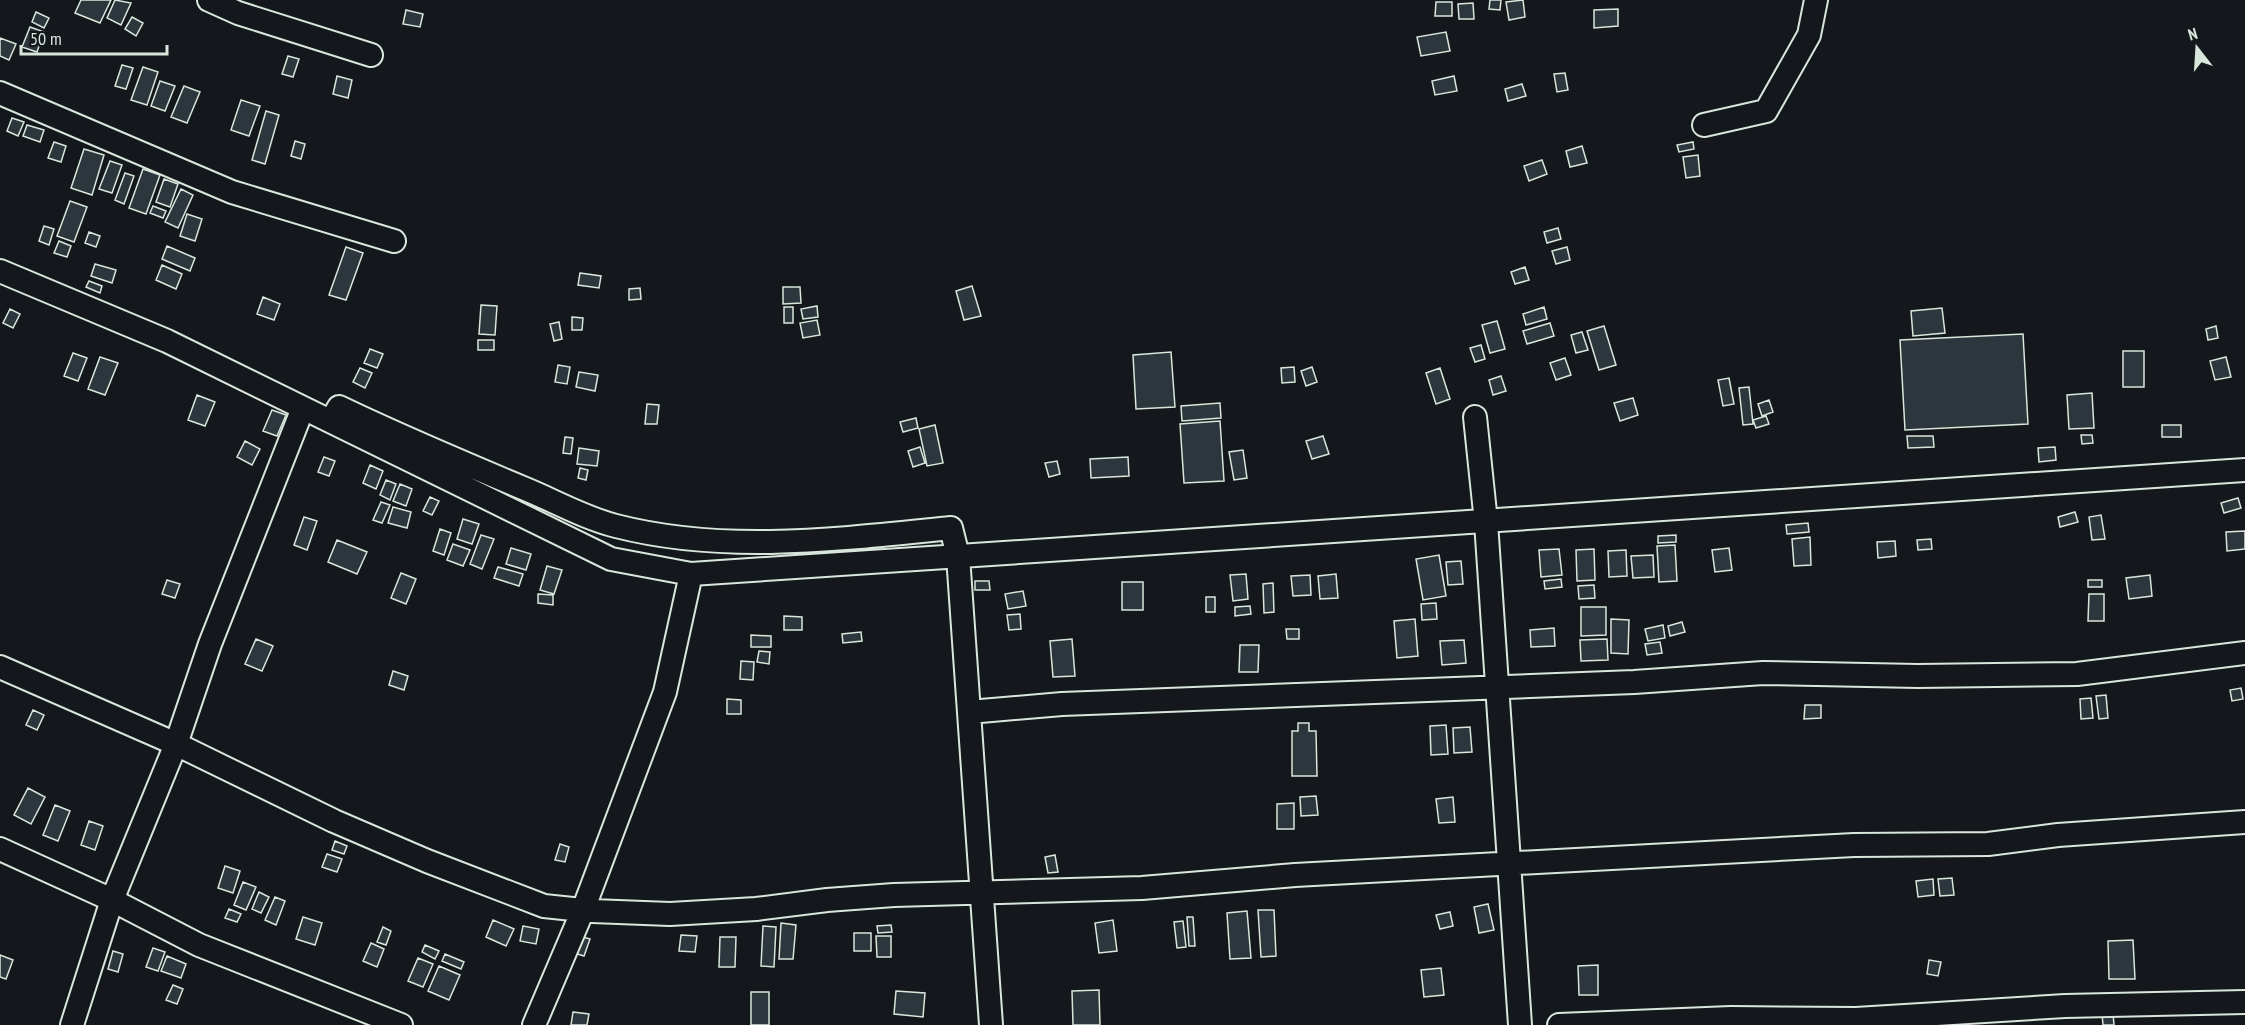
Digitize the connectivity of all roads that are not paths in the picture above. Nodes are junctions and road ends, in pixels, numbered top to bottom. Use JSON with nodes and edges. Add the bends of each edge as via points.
{"nodes":[{"id":1,"x":209,"y":0,"type":"edge"},
{"id":2,"x":1816,"y":0,"type":"edge"},
{"id":3,"x":371,"y":55,"type":"dead end"},
{"id":4,"x":0,"y":93,"type":"edge"},
{"id":5,"x":1704,"y":125,"type":"dead end"},
{"id":6,"x":394,"y":241,"type":"dead end"},
{"id":7,"x":0,"y":271,"type":"edge"},
{"id":8,"x":303,"y":408,"type":"junction"},
{"id":9,"x":1475,"y":417,"type":"dead end"},
{"id":10,"x":331,"y":421,"type":"junction"},
{"id":11,"x":2245,"y":470,"type":"edge"},
{"id":12,"x":1486,"y":522,"type":"junction"},
{"id":13,"x":958,"y":556,"type":"junction"},
{"id":14,"x":691,"y":574,"type":"junction"},
{"id":15,"x":2245,"y":653,"type":"edge"},
{"id":16,"x":0,"y":667,"type":"edge"},
{"id":17,"x":1495,"y":687,"type":"junction"},
{"id":18,"x":969,"y":712,"type":"junction"},
{"id":19,"x":176,"y":744,"type":"junction"},
{"id":20,"x":2245,"y":822,"type":"edge"},
{"id":21,"x":0,"y":849,"type":"edge"},
{"id":22,"x":1509,"y":863,"type":"junction"},
{"id":23,"x":981,"y":891,"type":"junction"},
{"id":24,"x":112,"y":900,"type":"junction"},
{"id":25,"x":583,"y":910,"type":"junction"},
{"id":26,"x":2245,"y":1002,"type":"edge"},
{"id":27,"x":72,"y":1025,"type":"edge"},
{"id":28,"x":401,"y":1025,"type":"edge"},
{"id":29,"x":534,"y":1025,"type":"edge"},
{"id":30,"x":991,"y":1025,"type":"edge"},
{"id":31,"x":1520,"y":1025,"type":"edge"},
{"id":32,"x":1559,"y":1025,"type":"edge"}],
"edges":[{"from":1,"to":3,"type":"street"},
{"from":2,"to":5,"type":"street","via":[[1809,35],[1766,111]]},
{"from":4,"to":6,"type":"street","via":[[232,192]]},
{"from":7,"to":8,"type":"street","via":[[167,341]]},
{"from":8,"to":10,"type":"street"},
{"from":8,"to":19,"type":"street","via":[[210,644]]},
{"from":9,"to":12,"type":"street"},
{"from":10,"to":13,"type":"street","via":[[339,407],[615,526],[726,542],[865,537],[951,528]]},
{"from":10,"to":14,"type":"street","via":[[611,559]]},
{"from":11,"to":12,"type":"street"},
{"from":12,"to":13,"type":"street"},
{"from":12,"to":17,"type":"street"},
{"from":13,"to":14,"type":"street"},
{"from":13,"to":18,"type":"street"},
{"from":14,"to":25,"type":"street","via":[[665,692]]},
{"from":15,"to":17,"type":"street","via":[[2077,674],[1763,674]]},
{"from":16,"to":19,"type":"street"},
{"from":17,"to":18,"type":"street","via":[[1062,704]]},
{"from":17,"to":22,"type":"street","via":[[1506,787]]},
{"from":18,"to":23,"type":"street"},
{"from":19,"to":24,"type":"street"},
{"from":19,"to":25,"type":"street","via":[[334,821],[427,861],[544,906]]},
{"from":20,"to":22,"type":"street","via":[[1988,844],[1854,845]]},
{"from":21,"to":24,"type":"street"},
{"from":22,"to":23,"type":"street","via":[[1142,888]]},
{"from":22,"to":31,"type":"street"},
{"from":23,"to":25,"type":"street","via":[[670,914]]},
{"from":23,"to":30,"type":"street"},
{"from":24,"to":27,"type":"street"},
{"from":24,"to":28,"type":"street","via":[[199,945]]},
{"from":25,"to":29,"type":"street"},
{"from":26,"to":32,"type":"street","via":[[2002,1009],[1856,1019],[1731,1018]]}]}
